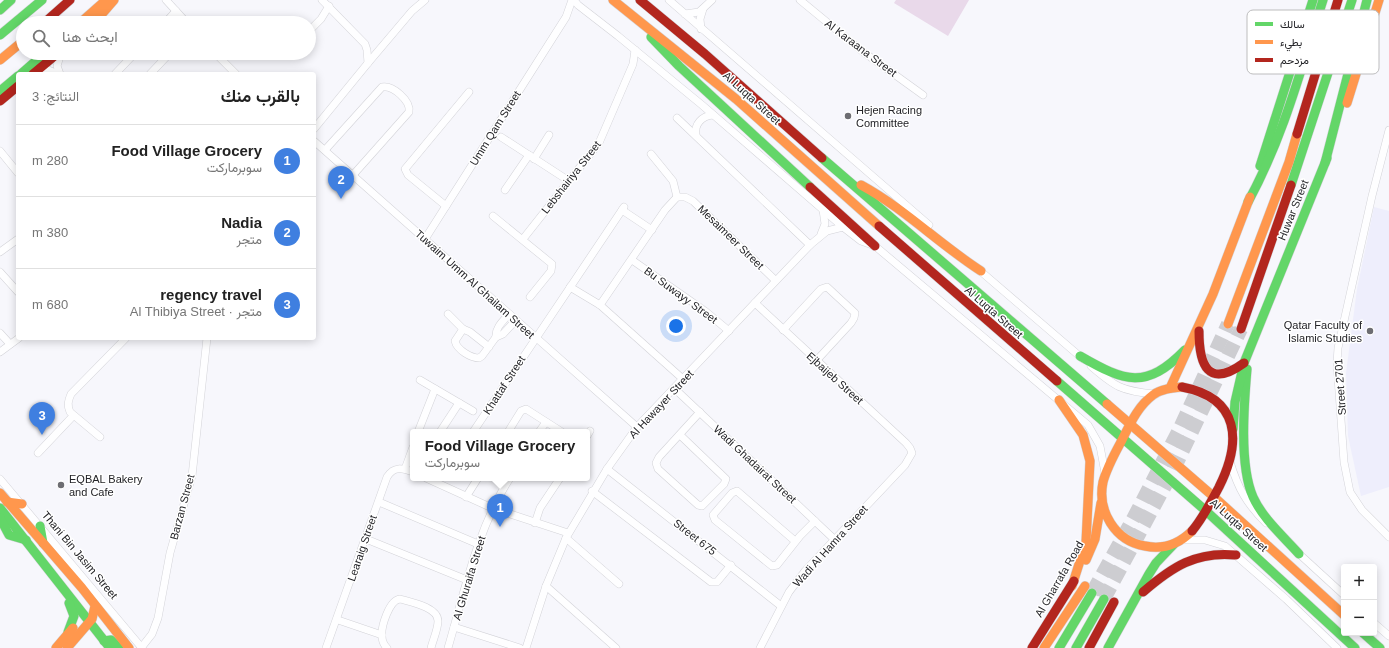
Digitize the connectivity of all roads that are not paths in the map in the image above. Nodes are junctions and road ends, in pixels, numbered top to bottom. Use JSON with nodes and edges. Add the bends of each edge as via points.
{"nodes":[{"id":1,"x":11,"y":0,"type":"edge"},
{"id":2,"x":42,"y":0,"type":"edge"},
{"id":3,"x":70,"y":0,"type":"edge"},
{"id":4,"x":106,"y":0,"type":"edge"},
{"id":5,"x":114,"y":0,"type":"edge"},
{"id":6,"x":166,"y":0,"type":"edge"},
{"id":7,"x":322,"y":0,"type":"edge"},
{"id":8,"x":425,"y":0,"type":"edge"},
{"id":9,"x":573,"y":0,"type":"edge"},
{"id":10,"x":613,"y":0,"type":"edge"},
{"id":11,"x":640,"y":0,"type":"edge"},
{"id":12,"x":669,"y":0,"type":"edge"},
{"id":13,"x":712,"y":0,"type":"edge"},
{"id":14,"x":800,"y":0,"type":"edge"},
{"id":15,"x":1313,"y":0,"type":"edge"},
{"id":16,"x":1323,"y":0,"type":"edge"},
{"id":17,"x":1338,"y":0,"type":"edge"},
{"id":18,"x":1352,"y":0,"type":"edge"},
{"id":19,"x":1367,"y":0,"type":"edge"},
{"id":20,"x":1379,"y":0,"type":"edge"},
{"id":21,"x":330,"y":8,"type":"junction"},
{"id":22,"x":703,"y":9,"type":"junction"},
{"id":23,"x":0,"y":10,"type":"edge"},
{"id":24,"x":1310,"y":10,"type":"edge"},
{"id":25,"x":1320,"y":10,"type":"edge"},
{"id":26,"x":1335,"y":10,"type":"edge"},
{"id":27,"x":1349,"y":10,"type":"edge"},
{"id":28,"x":1364,"y":10,"type":"edge"},
{"id":29,"x":1376,"y":10,"type":"edge"},
{"id":30,"x":585,"y":11,"type":"junction"},
{"id":31,"x":176,"y":12,"type":"junction"},
{"id":32,"x":685,"y":14,"type":"junction"},
{"id":33,"x":23,"y":16,"type":"edge"},
{"id":34,"x":52,"y":16,"type":"edge"},
{"id":35,"x":88,"y":16,"type":"edge"},
{"id":36,"x":100,"y":16,"type":"edge"},
{"id":37,"x":172,"y":16,"type":"edge"},
{"id":38,"x":180,"y":16,"type":"edge"},
{"id":39,"x":566,"y":16,"type":"junction"},
{"id":40,"x":634,"y":16,"type":"junction"},
{"id":41,"x":16,"y":22,"type":"edge"},
{"id":42,"x":316,"y":24,"type":"edge"},
{"id":43,"x":701,"y":29,"type":"junction"},
{"id":44,"x":0,"y":35,"type":"edge"},
{"id":45,"x":16,"y":46,"type":"edge"},
{"id":46,"x":635,"y":50,"type":"junction"},
{"id":47,"x":646,"y":59,"type":"junction"},
{"id":48,"x":0,"y":60,"type":"edge"},
{"id":49,"x":37,"y":60,"type":"edge"},
{"id":50,"x":51,"y":60,"type":"edge"},
{"id":51,"x":59,"y":60,"type":"edge"},
{"id":52,"x":128,"y":60,"type":"edge"},
{"id":53,"x":163,"y":60,"type":"edge"},
{"id":54,"x":222,"y":60,"type":"edge"},
{"id":55,"x":368,"y":63,"type":"junction"},
{"id":56,"x":631,"y":68,"type":"junction"},
{"id":57,"x":22,"y":72,"type":"edge"},
{"id":58,"x":35,"y":72,"type":"edge"},
{"id":59,"x":54,"y":72,"type":"edge"},
{"id":60,"x":59,"y":72,"type":"edge"},
{"id":61,"x":117,"y":72,"type":"edge"},
{"id":62,"x":152,"y":72,"type":"edge"},
{"id":63,"x":234,"y":72,"type":"edge"},
{"id":64,"x":1290,"y":74,"type":"edge"},
{"id":65,"x":1299,"y":74,"type":"edge"},
{"id":66,"x":1315,"y":74,"type":"edge"},
{"id":67,"x":1329,"y":74,"type":"edge"},
{"id":68,"x":1348,"y":74,"type":"edge"},
{"id":69,"x":1356,"y":74,"type":"edge"},
{"id":70,"x":16,"y":78,"type":"edge"},
{"id":71,"x":16,"y":88,"type":"edge"},
{"id":72,"x":0,"y":91,"type":"edge"},
{"id":73,"x":469,"y":92,"type":"dead end"},
{"id":74,"x":923,"y":95,"type":"dead end"},
{"id":75,"x":0,"y":102,"type":"edge"},
{"id":76,"x":702,"y":105,"type":"junction"},
{"id":77,"x":713,"y":115,"type":"junction"},
{"id":78,"x":677,"y":118,"type":"dead end"},
{"id":79,"x":698,"y":120,"type":"junction"},
{"id":80,"x":687,"y":126,"type":"junction"},
{"id":81,"x":316,"y":127,"type":"edge"},
{"id":82,"x":1389,"y":130,"type":"edge"},
{"id":83,"x":549,"y":135,"type":"dead end"},
{"id":84,"x":696,"y":135,"type":"junction"},
{"id":85,"x":501,"y":137,"type":"dead end"},
{"id":86,"x":316,"y":142,"type":"edge"},
{"id":87,"x":325,"y":150,"type":"junction"},
{"id":88,"x":0,"y":151,"type":"edge"},
{"id":89,"x":651,"y":154,"type":"dead end"},
{"id":90,"x":531,"y":157,"type":"junction"},
{"id":91,"x":1325,"y":163,"type":"junction"},
{"id":92,"x":16,"y":170,"type":"edge"},
{"id":93,"x":353,"y":175,"type":"junction"},
{"id":94,"x":845,"y":178,"type":"junction"},
{"id":95,"x":569,"y":181,"type":"junction"},
{"id":96,"x":807,"y":184,"type":"junction"},
{"id":97,"x":505,"y":190,"type":"dead end"},
{"id":98,"x":681,"y":197,"type":"junction"},
{"id":99,"x":1248,"y":202,"type":"junction"},
{"id":100,"x":446,"y":206,"type":"junction"},
{"id":101,"x":821,"y":207,"type":"junction"},
{"id":102,"x":493,"y":216,"type":"dead end"},
{"id":103,"x":843,"y":227,"type":"junction"},
{"id":104,"x":652,"y":230,"type":"junction"},
{"id":105,"x":821,"y":235,"type":"junction"},
{"id":106,"x":425,"y":239,"type":"junction"},
{"id":107,"x":523,"y":239,"type":"junction"},
{"id":108,"x":16,"y":240,"type":"edge"},
{"id":109,"x":810,"y":245,"type":"junction"},
{"id":110,"x":875,"y":246,"type":"junction"},
{"id":111,"x":0,"y":252,"type":"edge"},
{"id":112,"x":632,"y":260,"type":"junction"},
{"id":113,"x":981,"y":271,"type":"junction"},
{"id":114,"x":0,"y":272,"type":"edge"},
{"id":115,"x":776,"y":280,"type":"junction"},
{"id":116,"x":570,"y":287,"type":"junction"},
{"id":117,"x":16,"y":290,"type":"edge"},
{"id":118,"x":530,"y":297,"type":"dead end"},
{"id":119,"x":755,"y":303,"type":"junction"},
{"id":120,"x":600,"y":305,"type":"junction"},
{"id":121,"x":448,"y":314,"type":"dead end"},
{"id":122,"x":509,"y":314,"type":"junction"},
{"id":123,"x":516,"y":320,"type":"junction"},
{"id":124,"x":1228,"y":324,"type":"tunnel mouth"},
{"id":125,"x":463,"y":329,"type":"junction"},
{"id":126,"x":1199,"y":329,"type":"junction"},
{"id":127,"x":1241,"y":329,"type":"tunnel mouth"},
{"id":128,"x":783,"y":330,"type":"junction"},
{"id":129,"x":729,"y":331,"type":"junction"},
{"id":130,"x":0,"y":333,"type":"edge"},
{"id":131,"x":496,"y":337,"type":"junction"},
{"id":132,"x":535,"y":337,"type":"junction"},
{"id":133,"x":16,"y":340,"type":"edge"},
{"id":134,"x":124,"y":340,"type":"edge"},
{"id":135,"x":207,"y":340,"type":"edge"},
{"id":136,"x":1192,"y":343,"type":"junction"},
{"id":137,"x":10,"y":344,"type":"junction"},
{"id":138,"x":489,"y":347,"type":"junction"},
{"id":139,"x":0,"y":352,"type":"edge"},
{"id":140,"x":1080,"y":356,"type":"junction"},
{"id":141,"x":1246,"y":360,"type":"junction"},
{"id":142,"x":816,"y":361,"type":"junction"},
{"id":143,"x":420,"y":380,"type":"dead end"},
{"id":144,"x":684,"y":380,"type":"junction"},
{"id":145,"x":435,"y":388,"type":"junction"},
{"id":146,"x":1170,"y":388,"type":"junction"},
{"id":147,"x":675,"y":389,"type":"junction"},
{"id":148,"x":1154,"y":394,"type":"junction"},
{"id":149,"x":1059,"y":400,"type":"junction"},
{"id":150,"x":459,"y":403,"type":"junction"},
{"id":151,"x":473,"y":411,"type":"dead end"},
{"id":152,"x":701,"y":413,"type":"junction"},
{"id":153,"x":74,"y":416,"type":"junction"},
{"id":154,"x":546,"y":422,"type":"junction"},
{"id":155,"x":1130,"y":424,"type":"junction"},
{"id":156,"x":637,"y":427,"type":"junction"},
{"id":157,"x":419,"y":429,"type":"edge"},
{"id":158,"x":442,"y":429,"type":"edge"},
{"id":159,"x":475,"y":429,"type":"edge"},
{"id":160,"x":510,"y":429,"type":"edge"},
{"id":161,"x":541,"y":429,"type":"edge"},
{"id":162,"x":557,"y":429,"type":"edge"},
{"id":163,"x":1234,"y":429,"type":"junction"},
{"id":164,"x":680,"y":435,"type":"junction"},
{"id":165,"x":100,"y":437,"type":"dead end"},
{"id":166,"x":1122,"y":438,"type":"junction"},
{"id":167,"x":38,"y":453,"type":"dead end"},
{"id":168,"x":912,"y":453,"type":"joint"},
{"id":169,"x":410,"y":456,"type":"edge"},
{"id":170,"x":1230,"y":462,"type":"junction"},
{"id":171,"x":405,"y":469,"type":"junction"},
{"id":172,"x":607,"y":469,"type":"junction"},
{"id":173,"x":410,"y":471,"type":"edge"},
{"id":174,"x":1105,"y":476,"type":"junction"},
{"id":175,"x":0,"y":479,"type":"edge"},
{"id":176,"x":441,"y":481,"type":"edge"},
{"id":177,"x":476,"y":481,"type":"edge"},
{"id":178,"x":508,"y":481,"type":"edge"},
{"id":179,"x":558,"y":481,"type":"edge"},
{"id":180,"x":0,"y":493,"type":"edge"},
{"id":181,"x":591,"y":493,"type":"junction"},
{"id":182,"x":1102,"y":495,"type":"junction"},
{"id":183,"x":466,"y":497,"type":"junction"},
{"id":184,"x":1214,"y":497,"type":"junction"},
{"id":185,"x":7,"y":502,"type":"junction"},
{"id":186,"x":379,"y":502,"type":"junction"},
{"id":187,"x":22,"y":504,"type":"junction"},
{"id":188,"x":0,"y":508,"type":"edge"},
{"id":189,"x":492,"y":508,"type":"junction"},
{"id":190,"x":1206,"y":511,"type":"junction"},
{"id":191,"x":0,"y":518,"type":"edge"},
{"id":192,"x":814,"y":520,"type":"junction"},
{"id":193,"x":536,"y":523,"type":"junction"},
{"id":194,"x":40,"y":526,"type":"junction"},
{"id":195,"x":567,"y":536,"type":"junction"},
{"id":196,"x":1389,"y":537,"type":"edge"},
{"id":197,"x":366,"y":539,"type":"junction"},
{"id":198,"x":797,"y":539,"type":"junction"},
{"id":199,"x":26,"y":540,"type":"junction"},
{"id":200,"x":835,"y":540,"type":"junction"},
{"id":201,"x":1178,"y":542,"type":"junction"},
{"id":202,"x":43,"y":543,"type":"junction"},
{"id":203,"x":478,"y":544,"type":"junction"},
{"id":204,"x":1299,"y":554,"type":"junction"},
{"id":205,"x":37,"y":555,"type":"junction"},
{"id":206,"x":1236,"y":555,"type":"junction"},
{"id":207,"x":731,"y":566,"type":"junction"},
{"id":208,"x":467,"y":580,"type":"junction"},
{"id":209,"x":620,"y":584,"type":"dead end"},
{"id":210,"x":60,"y":585,"type":"junction"},
{"id":211,"x":546,"y":586,"type":"junction"},
{"id":212,"x":1072,"y":586,"type":"junction"},
{"id":213,"x":82,"y":588,"type":"junction"},
{"id":214,"x":1341,"y":592,"type":"edge"},
{"id":215,"x":1104,"y":599,"type":"tunnel mouth"},
{"id":216,"x":1136,"y":599,"type":"junction"},
{"id":217,"x":1114,"y":602,"type":"tunnel mouth"},
{"id":218,"x":95,"y":606,"type":"junction"},
{"id":219,"x":781,"y":606,"type":"junction"},
{"id":220,"x":1341,"y":612,"type":"edge"},
{"id":221,"x":89,"y":619,"type":"junction"},
{"id":222,"x":338,"y":620,"type":"junction"},
{"id":223,"x":1377,"y":626,"type":"edge"},
{"id":224,"x":454,"y":627,"type":"junction"},
{"id":225,"x":68,"y":632,"type":"junction"},
{"id":226,"x":382,"y":635,"type":"junction"},
{"id":227,"x":1367,"y":636,"type":"edge"},
{"id":228,"x":1389,"y":636,"type":"edge"},
{"id":229,"x":73,"y":640,"type":"junction"},
{"id":230,"x":104,"y":641,"type":"edge"},
{"id":231,"x":56,"y":648,"type":"edge"},
{"id":232,"x":67,"y":648,"type":"edge"},
{"id":233,"x":119,"y":648,"type":"edge"},
{"id":234,"x":123,"y":648,"type":"edge"},
{"id":235,"x":129,"y":648,"type":"edge"},
{"id":236,"x":142,"y":648,"type":"edge"},
{"id":237,"x":326,"y":648,"type":"edge"},
{"id":238,"x":387,"y":648,"type":"edge"},
{"id":239,"x":431,"y":648,"type":"edge"},
{"id":240,"x":448,"y":648,"type":"edge"},
{"id":241,"x":520,"y":648,"type":"edge"},
{"id":242,"x":526,"y":648,"type":"edge"},
{"id":243,"x":616,"y":648,"type":"edge"},
{"id":244,"x":760,"y":648,"type":"edge"},
{"id":245,"x":1032,"y":648,"type":"edge"},
{"id":246,"x":1044,"y":648,"type":"edge"},
{"id":247,"x":1059,"y":648,"type":"edge"},
{"id":248,"x":1076,"y":648,"type":"edge"},
{"id":249,"x":1090,"y":648,"type":"edge"},
{"id":250,"x":1108,"y":648,"type":"edge"},
{"id":251,"x":1336,"y":648,"type":"edge"},
{"id":252,"x":1356,"y":648,"type":"edge"},
{"id":253,"x":1380,"y":648,"type":"edge"}],
"edges":[{"from":1,"to":23,"type":"main road"},
{"from":2,"to":33,"type":"main road"},
{"from":3,"to":34,"type":"main road"},
{"from":4,"to":35,"type":"main road"},
{"from":5,"to":36,"type":"main road"},
{"from":6,"to":31,"type":"street"},
{"from":7,"to":21,"type":"street"},
{"from":8,"to":55,"type":"street","via":[[412,11]]},
{"from":9,"to":30,"type":"street"},
{"from":9,"to":39,"type":"street","name":"Umm Qam Street"},
{"from":10,"to":40,"type":"main road","name":"Al Luqta Street"},
{"from":11,"to":94,"type":"main road","name":"Al Luqta Street"},
{"from":12,"to":32,"type":"street","name":"Al Luqta Street"},
{"from":13,"to":22,"type":"street"},
{"from":14,"to":74,"type":"street","name":"Al Karaana Street","via":[[862,51]]},
{"from":15,"to":24,"type":"main road"},
{"from":16,"to":25,"type":"main road"},
{"from":17,"to":26,"type":"main road","name":"Huwar Street"},
{"from":18,"to":27,"type":"main road","name":"Huwar Street"},
{"from":19,"to":28,"type":"main road"},
{"from":20,"to":29,"type":"main road","name":"Huwar Street"},
{"from":21,"to":42,"type":"street","via":[[326,16]]},
{"from":21,"to":55,"type":"street","via":[[365,44]]},
{"from":22,"to":32,"type":"street"},
{"from":22,"to":43,"type":"street"},
{"from":30,"to":39,"type":"street","via":[[573,12]]},
{"from":30,"to":46,"type":"street"},
{"from":31,"to":37,"type":"street"},
{"from":31,"to":38,"type":"street"},
{"from":32,"to":43,"type":"street","name":"Al Luqta Street"},
{"from":39,"to":100,"type":"street","name":"Umm Qam Street"},
{"from":40,"to":96,"type":"main road","via":[[670,58]]},
{"from":40,"to":166,"type":"main road","name":"Al Luqta Street","via":[[736,99]]},
{"from":41,"to":44,"type":"main road"},
{"from":43,"to":113,"type":"street","name":"Al Luqta Street"},
{"from":45,"to":48,"type":"main road"},
{"from":46,"to":47,"type":"street"},
{"from":46,"to":56,"type":"street","name":"Lebshairiya Street"},
{"from":47,"to":56,"type":"street"},
{"from":47,"to":76,"type":"street"},
{"from":49,"to":57,"type":"main road"},
{"from":50,"to":58,"type":"main road"},
{"from":51,"to":60,"type":"street"},
{"from":52,"to":61,"type":"street"},
{"from":53,"to":62,"type":"street"},
{"from":54,"to":63,"type":"street"},
{"from":55,"to":81,"type":"street"},
{"from":56,"to":95,"type":"street","name":"Lebshairiya Street","via":[[599,143]]},
{"from":58,"to":59,"type":"street","via":[[46,69]]},
{"from":64,"to":99,"type":"main road"},
{"from":65,"to":99,"type":"main road","via":[[1281,132],[1260,182]]},
{"from":66,"to":124,"type":"main road","name":"Huwar Street","via":[[1288,162]]},
{"from":67,"to":127,"type":"main road","name":"Huwar Street"},
{"from":68,"to":91,"type":"main road"},
{"from":69,"to":91,"type":"main road","name":"Huwar Street"},
{"from":70,"to":72,"type":"main road"},
{"from":71,"to":75,"type":"main road"},
{"from":73,"to":100,"type":"street","via":[[405,169],[408,175]]},
{"from":76,"to":77,"type":"street"},
{"from":76,"to":79,"type":"street"},
{"from":77,"to":79,"type":"street"},
{"from":77,"to":101,"type":"street"},
{"from":78,"to":80,"type":"street"},
{"from":79,"to":80,"type":"street"},
{"from":79,"to":84,"type":"street"},
{"from":80,"to":84,"type":"street"},
{"from":82,"to":196,"type":"street","name":"Street 2701","via":[[1364,230],[1338,348],[1337,363],[1344,462],[1350,492],[1362,510]]},
{"from":83,"to":90,"type":"street"},
{"from":84,"to":109,"type":"street"},
{"from":85,"to":90,"type":"street"},
{"from":86,"to":87,"type":"street","name":"Tuwaim Umm Al Ghailam Street"},
{"from":87,"to":93,"type":"street","name":"Tuwaim Umm Al Ghailam Street"},
{"from":87,"to":93,"type":"street","via":[[382,87],[391,88],[407,102],[409,112]]},
{"from":88,"to":92,"type":"street"},
{"from":89,"to":98,"type":"street","via":[[673,181]]},
{"from":90,"to":95,"type":"street"},
{"from":90,"to":97,"type":"street"},
{"from":91,"to":141,"type":"main road","name":"Huwar Street"},
{"from":93,"to":106,"type":"street","name":"Tuwaim Umm Al Ghailam Street"},
{"from":94,"to":113,"type":"main road","via":[[878,194],[954,254]]},
{"from":94,"to":155,"type":"main road","name":"Al Luqta Street"},
{"from":95,"to":107,"type":"street","name":"Lebshairiya Street"},
{"from":96,"to":101,"type":"main road"},
{"from":96,"to":110,"type":"main road"},
{"from":98,"to":104,"type":"street","via":[[665,210]]},
{"from":98,"to":115,"type":"street","name":"Mesaimeer Street","via":[[693,201]]},
{"from":99,"to":126,"type":"main road"},
{"from":100,"to":106,"type":"street","name":"Umm Qam Street"},
{"from":101,"to":103,"type":"street"},
{"from":101,"to":105,"type":"street","via":[[825,224]]},
{"from":102,"to":107,"type":"street"},
{"from":103,"to":105,"type":"street","name":"Al Hawayer Street"},
{"from":103,"to":110,"type":"street","via":[[861,241]]},
{"from":104,"to":112,"type":"street"},
{"from":104,"to":116,"type":"street","via":[[623,209]]},
{"from":105,"to":109,"type":"street","name":"Al Hawayer Street"},
{"from":106,"to":122,"type":"street","name":"Tuwaim Umm Al Ghailam Street"},
{"from":107,"to":118,"type":"street","via":[[549,261],[552,267]]},
{"from":108,"to":111,"type":"street"},
{"from":109,"to":115,"type":"street","name":"Al Hawayer Street"},
{"from":110,"to":149,"type":"street"},
{"from":112,"to":120,"type":"street"},
{"from":112,"to":129,"type":"street","name":"Bu Suwayy Street"},
{"from":113,"to":140,"type":"street","name":"Al Luqta Street"},
{"from":114,"to":117,"type":"street"},
{"from":115,"to":119,"type":"street","name":"Al Hawayer Street"},
{"from":116,"to":120,"type":"street"},
{"from":116,"to":132,"type":"street"},
{"from":119,"to":128,"type":"street","name":"Ejbaijeb Street"},
{"from":119,"to":129,"type":"street","name":"Al Hawayer Street"},
{"from":120,"to":144,"type":"street"},
{"from":121,"to":125,"type":"street"},
{"from":122,"to":123,"type":"street","name":"Tuwaim Umm Al Ghailam Street"},
{"from":122,"to":131,"type":"street","via":[[497,328]]},
{"from":123,"to":131,"type":"street","via":[[504,334]]},
{"from":123,"to":132,"type":"street","name":"Tuwaim Umm Al Ghailam Street"},
{"from":125,"to":138,"type":"street"},
{"from":125,"to":138,"type":"street","via":[[455,341],[462,350],[479,358]]},
{"from":126,"to":136,"type":"main road"},
{"from":126,"to":141,"type":"main road","via":[[1201,359],[1210,371],[1225,375]]},
{"from":128,"to":142,"type":"street","name":"Ejbaijeb Street"},
{"from":128,"to":142,"type":"street","via":[[821,289],[827,287],[855,313],[851,323]]},
{"from":129,"to":144,"type":"street","name":"Al Hawayer Street"},
{"from":130,"to":137,"type":"street"},
{"from":131,"to":138,"type":"street"},
{"from":132,"to":156,"type":"street","name":"Tuwaim Umm Al Ghailam Street"},
{"from":132,"to":159,"type":"street","name":"Khattaf Street"},
{"from":133,"to":137,"type":"street"},
{"from":134,"to":153,"type":"street","via":[[71,394],[68,406]]},
{"from":135,"to":236,"type":"street","name":"Barzan Street","via":[[192,476],[172,547],[158,618],[152,634]]},
{"from":136,"to":140,"type":"main road","via":[[1161,372],[1139,378],[1115,375]]},
{"from":136,"to":146,"type":"main road"},
{"from":137,"to":139,"type":"street"},
{"from":140,"to":148,"type":"street","name":"Al Luqta Street","via":[[1112,384],[1122,389]]},
{"from":141,"to":163,"type":"main road","name":"Huwar Street","via":[[1235,402]]},
{"from":141,"to":204,"type":"main road","via":[[1246,460],[1250,488],[1261,508]]},
{"from":142,"to":168,"type":"street","name":"Ejbaijeb Street","via":[[906,443]]},
{"from":143,"to":145,"type":"street"},
{"from":144,"to":147,"type":"street","name":"Al Hawayer Street"},
{"from":145,"to":150,"type":"street"},
{"from":145,"to":157,"type":"street"},
{"from":146,"to":148,"type":"main road"},
{"from":146,"to":163,"type":"main road","via":[[1182,387],[1205,392],[1224,407]]},
{"from":147,"to":152,"type":"street","name":"Wadi Ghadairat Street"},
{"from":147,"to":156,"type":"street","name":"Al Hawayer Street"},
{"from":148,"to":155,"type":"main road","name":"Al Gharrafa Road","via":[[1144,403]]},
{"from":149,"to":174,"type":"street","via":[[1088,424],[1100,446]]},
{"from":149,"to":212,"type":"main road","via":[[1083,435],[1090,461],[1086,542]]},
{"from":150,"to":151,"type":"street"},
{"from":150,"to":158,"type":"street"},
{"from":152,"to":164,"type":"street"},
{"from":152,"to":192,"type":"street","name":"Wadi Ghadairat Street"},
{"from":153,"to":165,"type":"street"},
{"from":153,"to":167,"type":"street"},
{"from":154,"to":160,"type":"street","via":[[524,410]]},
{"from":154,"to":161,"type":"street"},
{"from":154,"to":162,"type":"street"},
{"from":155,"to":166,"type":"main road","name":"Al Gharrafa Road"},
{"from":155,"to":184,"type":"main road","name":"Al Luqta Street"},
{"from":156,"to":172,"type":"street","name":"Al Hawayer Street"},
{"from":163,"to":170,"type":"main road","name":"Huwar Street"},
{"from":164,"to":164,"type":"street","via":[[659,457],[657,466],[702,506],[726,479]]},
{"from":166,"to":174,"type":"main road","name":"Al Gharrafa Road"},
{"from":166,"to":190,"type":"main road","name":"Al Luqta Street"},
{"from":168,"to":200,"type":"street","name":"Wadi Al Hamra Street","via":[[905,465]]},
{"from":169,"to":171,"type":"street"},
{"from":170,"to":184,"type":"main road","name":"Huwar Street"},
{"from":170,"to":204,"type":"street","name":"Al Luqta Street","via":[[1246,502]]},
{"from":171,"to":173,"type":"street"},
{"from":171,"to":186,"type":"street","name":"Learaig Street","via":[[398,468],[390,473]]},
{"from":172,"to":181,"type":"street","name":"Al Hawayer Street"},
{"from":172,"to":207,"type":"street","name":"Street 675"},
{"from":174,"to":182,"type":"main road","name":"Al Gharrafa Road"},
{"from":175,"to":187,"type":"street","name":"Thani Bin Jasim Street"},
{"from":176,"to":183,"type":"street"},
{"from":177,"to":183,"type":"street"},
{"from":178,"to":189,"type":"street","name":"Al Ghuraifa Street"},
{"from":179,"to":193,"type":"street","via":[[540,508]]},
{"from":180,"to":185,"type":"main road","name":"Thani Bin Jasim Street"},
{"from":181,"to":195,"type":"street","name":"Al Hawayer Street"},
{"from":181,"to":207,"type":"street","via":[[608,502],[711,582],[717,582]]},
{"from":182,"to":201,"type":"main road","via":[[1109,522],[1117,533],[1127,540],[1147,547]]},
{"from":182,"to":212,"type":"main road","name":"Al Gharrafa Road","via":[[1094,542]]},
{"from":183,"to":189,"type":"street"},
{"from":184,"to":190,"type":"main road","name":"Huwar Street"},
{"from":184,"to":220,"type":"main road","name":"Al Luqta Street"},
{"from":185,"to":187,"type":"main road"},
{"from":185,"to":202,"type":"main road","name":"Thani Bin Jasim Street"},
{"from":186,"to":197,"type":"street","name":"Learaig Street"},
{"from":186,"to":203,"type":"street"},
{"from":187,"to":194,"type":"street","name":"Thani Bin Jasim Street"},
{"from":188,"to":199,"type":"main road"},
{"from":189,"to":193,"type":"street"},
{"from":189,"to":203,"type":"street","name":"Al Ghuraifa Street"},
{"from":190,"to":201,"type":"main road","name":"Huwar Street"},
{"from":190,"to":252,"type":"main road","name":"Al Luqta Street"},
{"from":191,"to":199,"type":"main road","via":[[9,535]]},
{"from":192,"to":198,"type":"street","via":[[802,530]]},
{"from":192,"to":200,"type":"street","name":"Wadi Ghadairat Street"},
{"from":193,"to":195,"type":"street"},
{"from":194,"to":202,"type":"main road"},
{"from":194,"to":236,"type":"street","name":"Thani Bin Jasim Street"},
{"from":195,"to":209,"type":"street"},
{"from":195,"to":211,"type":"street","name":"Al Hawayer Street"},
{"from":197,"to":208,"type":"street"},
{"from":197,"to":222,"type":"street","name":"Learaig Street"},
{"from":198,"to":198,"type":"street","via":[[777,565],[772,566],[715,520],[714,512],[737,491]]},
{"from":199,"to":205,"type":"main road"},
{"from":200,"to":219,"type":"street","name":"Wadi Al Hamra Street","via":[[805,571]]},
{"from":201,"to":206,"type":"street","via":[[1205,540],[1218,543]]},
{"from":201,"to":216,"type":"main road","via":[[1156,563]]},
{"from":202,"to":213,"type":"main road","name":"Thani Bin Jasim Street"},
{"from":203,"to":208,"type":"street","name":"Al Ghuraifa Street"},
{"from":204,"to":214,"type":"street","name":"Al Luqta Street"},
{"from":205,"to":210,"type":"main road"},
{"from":205,"to":225,"type":"main road","via":[[73,610],[73,622]]},
{"from":206,"to":216,"type":"main road","via":[[1214,553],[1180,564],[1158,578]]},
{"from":206,"to":251,"type":"street"},
{"from":207,"to":219,"type":"street","name":"Street 675"},
{"from":208,"to":224,"type":"street","name":"Al Ghuraifa Street"},
{"from":210,"to":213,"type":"main road","via":[[75,595],[80,594]]},
{"from":210,"to":221,"type":"main road"},
{"from":211,"to":242,"type":"street","name":"Al Hawayer Street"},
{"from":211,"to":243,"type":"street"},
{"from":212,"to":245,"type":"main road","name":"Al Gharrafa Road"},
{"from":213,"to":218,"type":"main road","name":"Thani Bin Jasim Street"},
{"from":215,"to":248,"type":"main road"},
{"from":216,"to":250,"type":"main road"},
{"from":217,"to":249,"type":"main road"},
{"from":218,"to":221,"type":"main road"},
{"from":218,"to":235,"type":"main road","name":"Thani Bin Jasim Street"},
{"from":219,"to":244,"type":"street","name":"Wadi Al Hamra Street"},
{"from":221,"to":225,"type":"main road"},
{"from":221,"to":229,"type":"main road"},
{"from":221,"to":230,"type":"main road"},
{"from":221,"to":234,"type":"main road","via":[[102,622]]},
{"from":222,"to":226,"type":"street"},
{"from":222,"to":237,"type":"street","name":"Learaig Street"},
{"from":223,"to":228,"type":"street"},
{"from":224,"to":240,"type":"street","name":"Al Ghuraifa Street"},
{"from":224,"to":241,"type":"street"},
{"from":225,"to":231,"type":"main road"},
{"from":226,"to":238,"type":"street"},
{"from":226,"to":239,"type":"street","via":[[391,604],[394,600],[400,599],[436,614],[438,622]]},
{"from":227,"to":253,"type":"main road"},
{"from":229,"to":230,"type":"main road","via":[[85,635]]},
{"from":229,"to":232,"type":"main road"},
{"from":230,"to":233,"type":"main road","via":[[111,640]]},
{"from":246,"to":247,"type":"main road","via":[[1089,590]]}]}
